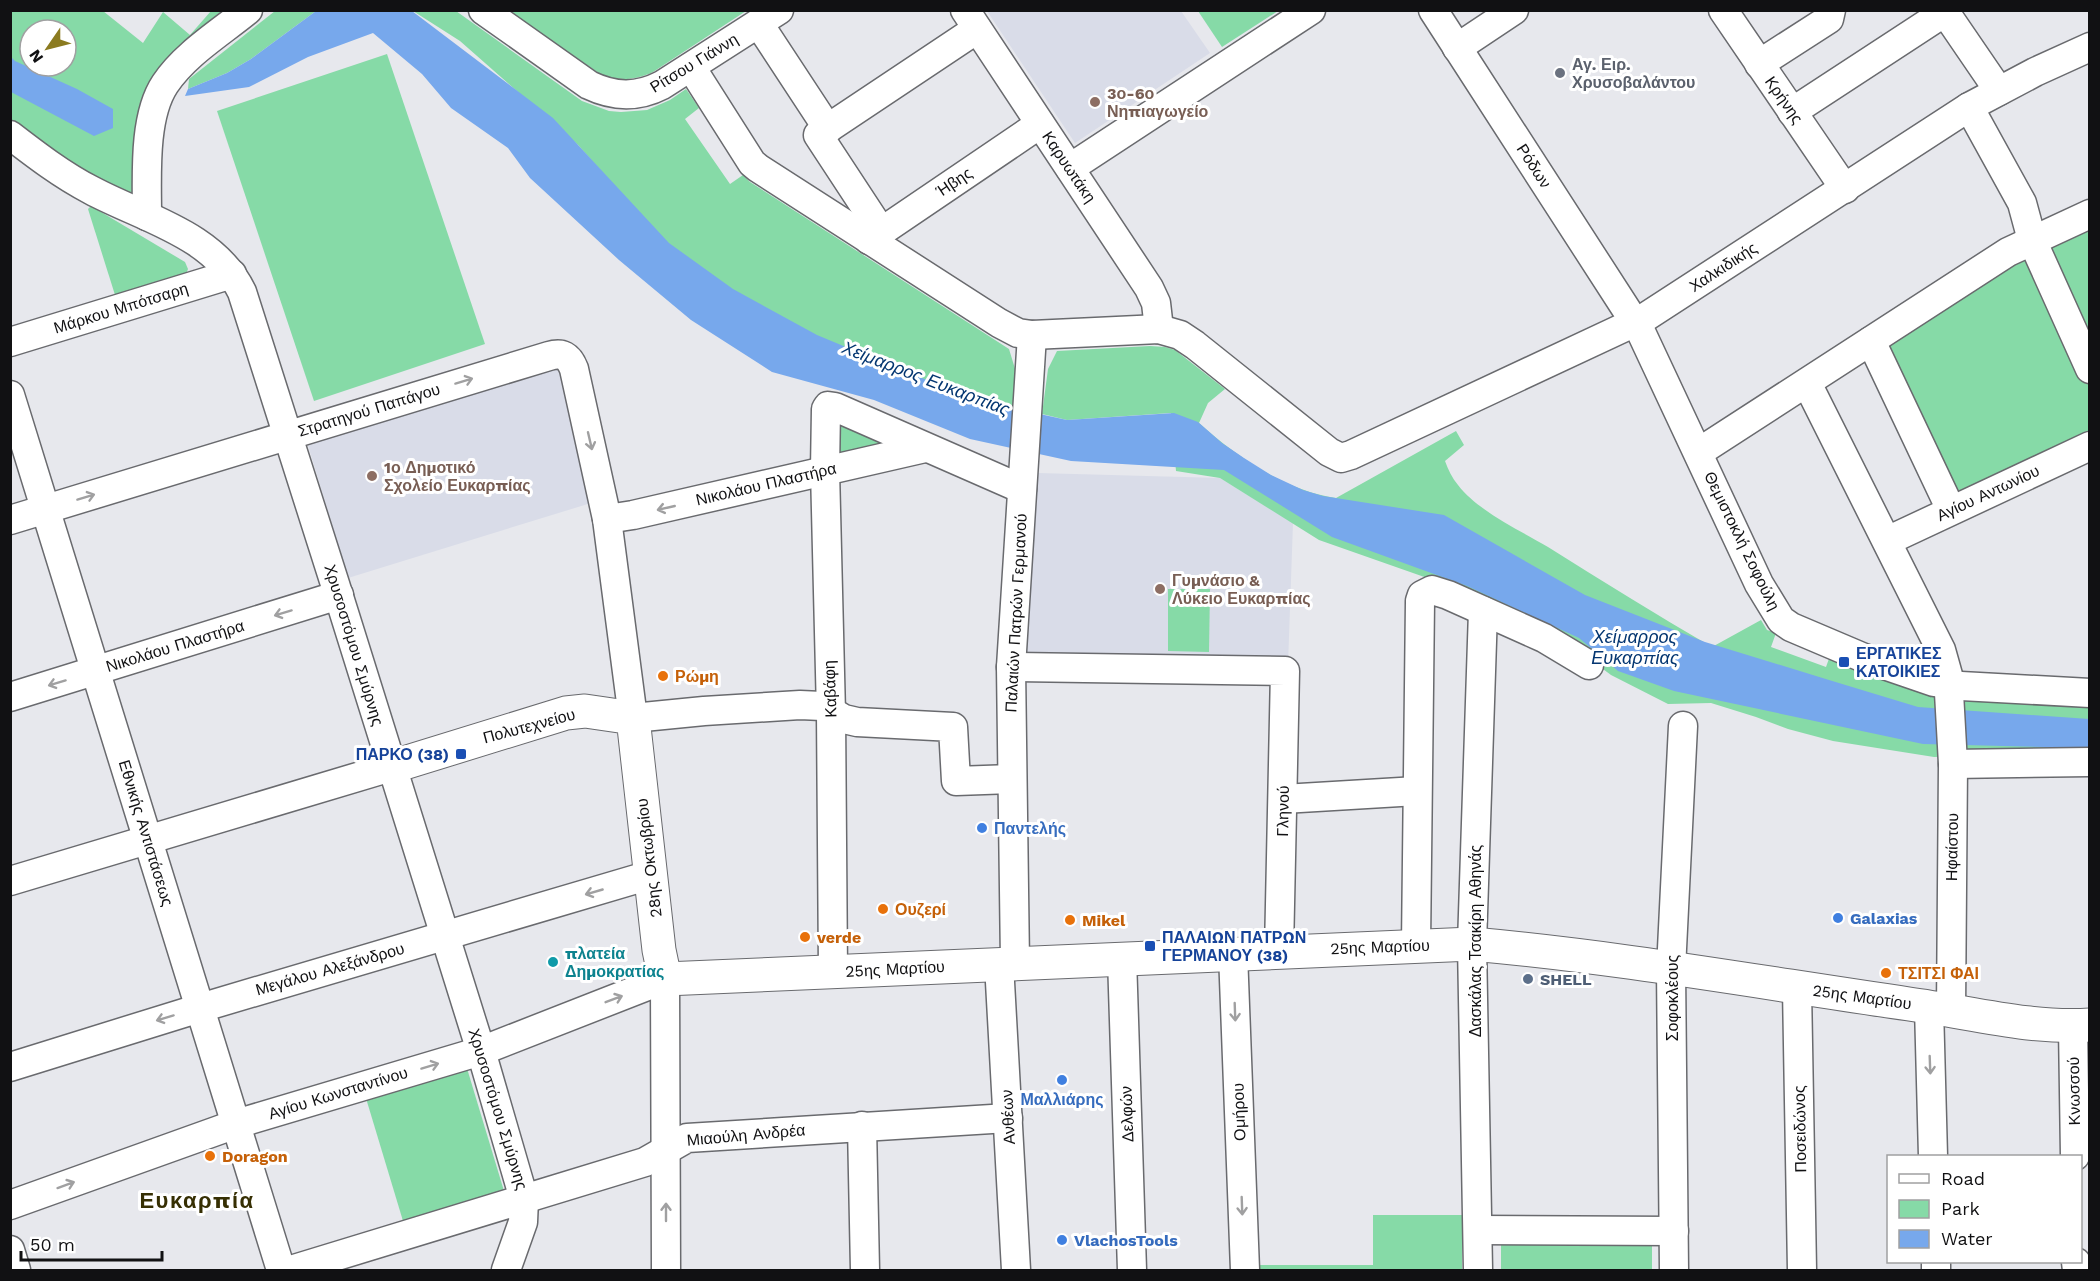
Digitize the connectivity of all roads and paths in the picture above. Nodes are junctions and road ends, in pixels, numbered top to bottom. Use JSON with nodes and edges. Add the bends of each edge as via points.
{"nodes":[{"id":1,"x":248,"y":10,"type":"edge"},
{"id":2,"x":483,"y":10,"type":"edge"},
{"id":3,"x":1311,"y":10,"type":"edge"},
{"id":4,"x":1433,"y":10,"type":"edge"},
{"id":5,"x":1514,"y":10,"type":"edge"},
{"id":6,"x":1723,"y":10,"type":"edge"},
{"id":7,"x":1832,"y":10,"type":"edge"},
{"id":8,"x":1946,"y":11,"type":"edge"},
{"id":9,"x":769,"y":17,"type":"edge"},
{"id":10,"x":971,"y":20,"type":"edge"},
{"id":11,"x":2090,"y":47,"type":"edge"},
{"id":12,"x":1457,"y":48,"type":"junction"},
{"id":13,"x":1759,"y":64,"type":"junction"},
{"id":14,"x":691,"y":67,"type":"junction"},
{"id":15,"x":1998,"y":91,"type":"junction"},
{"id":16,"x":1969,"y":107,"type":"junction"},
{"id":17,"x":1792,"y":111,"type":"junction"},
{"id":18,"x":1040,"y":124,"type":"junction"},
{"id":19,"x":828,"y":129,"type":"junction"},
{"id":20,"x":10,"y":135,"type":"edge"},
{"id":21,"x":39,"y":157,"type":"junction"},
{"id":22,"x":10,"y":165,"type":"edge"},
{"id":23,"x":1070,"y":168,"type":"junction"},
{"id":24,"x":1845,"y":189,"type":"junction"},
{"id":25,"x":2090,"y":214,"type":"edge"},
{"id":26,"x":147,"y":216,"type":"junction"},
{"id":27,"x":875,"y":235,"type":"junction"},
{"id":28,"x":2032,"y":240,"type":"junction"},
{"id":29,"x":232,"y":274,"type":"junction"},
{"id":30,"x":1636,"y":322,"type":"junction"},
{"id":31,"x":1159,"y":329,"type":"junction"},
{"id":32,"x":1032,"y":335,"type":"junction"},
{"id":33,"x":1871,"y":341,"type":"junction"},
{"id":34,"x":10,"y":342,"type":"edge"},
{"id":35,"x":2090,"y":369,"type":"edge"},
{"id":36,"x":1807,"y":383,"type":"junction"},
{"id":37,"x":10,"y":395,"type":"edge"},
{"id":38,"x":288,"y":435,"type":"junction"},
{"id":39,"x":2090,"y":446,"type":"edge"},
{"id":40,"x":925,"y":448,"type":"junction"},
{"id":41,"x":1699,"y":452,"type":"junction"},
{"id":42,"x":825,"y":470,"type":"junction"},
{"id":43,"x":1022,"y":489,"type":"junction"},
{"id":44,"x":46,"y":509,"type":"junction"},
{"id":45,"x":1951,"y":510,"type":"junction"},
{"id":46,"x":607,"y":519,"type":"junction"},
{"id":47,"x":10,"y":520,"type":"edge"},
{"id":48,"x":1887,"y":541,"type":"junction"},
{"id":49,"x":339,"y":595,"type":"junction"},
{"id":50,"x":1484,"y":611,"type":"junction"},
{"id":51,"x":1589,"y":665,"type":"dead end"},
{"id":52,"x":1011,"y":667,"type":"junction"},
{"id":53,"x":96,"y":671,"type":"junction"},
{"id":54,"x":1949,"y":684,"type":"junction"},
{"id":55,"x":2090,"y":693,"type":"edge"},
{"id":56,"x":10,"y":697,"type":"edge"},
{"id":57,"x":831,"y":712,"type":"junction"},
{"id":58,"x":633,"y":718,"type":"junction"},
{"id":59,"x":1683,"y":726,"type":"dead end"},
{"id":60,"x":1953,"y":761,"type":"junction"},
{"id":61,"x":2090,"y":762,"type":"edge"},
{"id":62,"x":392,"y":766,"type":"junction"},
{"id":63,"x":1012,"y":779,"type":"junction"},
{"id":64,"x":1417,"y":791,"type":"junction"},
{"id":65,"x":1283,"y":799,"type":"junction"},
{"id":66,"x":148,"y":840,"type":"junction"},
{"id":67,"x":650,"y":875,"type":"junction"},
{"id":68,"x":10,"y":881,"type":"edge"},
{"id":69,"x":444,"y":936,"type":"junction"},
{"id":70,"x":1472,"y":944,"type":"junction"},
{"id":71,"x":1416,"y":945,"type":"junction"},
{"id":72,"x":1280,"y":951,"type":"junction"},
{"id":73,"x":1233,"y":953,"type":"junction"},
{"id":74,"x":1122,"y":958,"type":"junction"},
{"id":75,"x":1007,"y":964,"type":"junction"},
{"id":76,"x":1671,"y":969,"type":"junction"},
{"id":77,"x":833,"y":971,"type":"junction"},
{"id":78,"x":665,"y":979,"type":"junction"},
{"id":79,"x":1797,"y":988,"type":"junction"},
{"id":80,"x":200,"y":1008,"type":"junction"},
{"id":81,"x":1940,"y":1008,"type":"junction"},
{"id":82,"x":2081,"y":1026,"type":"edge"},
{"id":83,"x":480,"y":1051,"type":"junction"},
{"id":84,"x":10,"y":1066,"type":"edge"},
{"id":85,"x":1008,"y":1118,"type":"junction"},
{"id":86,"x":236,"y":1124,"type":"junction"},
{"id":87,"x":862,"y":1126,"type":"junction"},
{"id":88,"x":666,"y":1149,"type":"junction"},
{"id":89,"x":1933,"y":1155,"type":"edge"},
{"id":90,"x":2075,"y":1155,"type":"edge"},
{"id":91,"x":524,"y":1199,"type":"junction"},
{"id":92,"x":10,"y":1205,"type":"edge"},
{"id":93,"x":1478,"y":1230,"type":"junction"},
{"id":94,"x":1674,"y":1231,"type":"junction"},
{"id":95,"x":10,"y":1250,"type":"edge"},
{"id":96,"x":16,"y":1270,"type":"edge"},
{"id":97,"x":281,"y":1270,"type":"edge"},
{"id":98,"x":291,"y":1270,"type":"edge"},
{"id":99,"x":507,"y":1270,"type":"edge"},
{"id":100,"x":666,"y":1270,"type":"edge"},
{"id":101,"x":865,"y":1270,"type":"edge"},
{"id":102,"x":1016,"y":1270,"type":"edge"},
{"id":103,"x":1132,"y":1270,"type":"edge"},
{"id":104,"x":1245,"y":1270,"type":"edge"},
{"id":105,"x":1478,"y":1270,"type":"edge"},
{"id":106,"x":1674,"y":1270,"type":"edge"},
{"id":107,"x":1803,"y":1270,"type":"edge"}],
"edges":[{"from":1,"to":26,"type":"street","via":[[189,58],[161,91],[151,120]]},
{"from":2,"to":14,"type":"street","name":"Ρίτσου Γιάννη","via":[[566,70],[604,92],[647,92]]},
{"from":3,"to":23,"type":"street"},
{"from":4,"to":12,"type":"street","name":"Ρόδων"},
{"from":5,"to":12,"type":"street"},
{"from":6,"to":13,"type":"street","name":"Κρήνης"},
{"from":7,"to":13,"type":"street","via":[[1829,19]]},
{"from":8,"to":15,"type":"street"},
{"from":8,"to":17,"type":"street"},
{"from":9,"to":14,"type":"street","name":"Ρίτσου Γιάννη"},
{"from":9,"to":19,"type":"street"},
{"from":10,"to":18,"type":"street","name":"Καρυωτάκη"},
{"from":10,"to":19,"type":"street"},
{"from":11,"to":15,"type":"street","name":"Χαλκιδικής"},
{"from":12,"to":30,"type":"street","name":"Ρόδων"},
{"from":13,"to":17,"type":"street","name":"Κρήνης"},
{"from":14,"to":27,"type":"street","via":[[758,168]]},
{"from":15,"to":16,"type":"street","name":"Χαλκιδικής"},
{"from":16,"to":24,"type":"street","name":"Χαλκιδικής"},
{"from":16,"to":28,"type":"street","via":[[2022,203]]},
{"from":17,"to":24,"type":"street","name":"Κρήνης"},
{"from":18,"to":23,"type":"street","name":"Καρυωτάκη"},
{"from":18,"to":27,"type":"street","name":"Ήβης"},
{"from":19,"to":27,"type":"street","via":[[818,135]]},
{"from":20,"to":21,"type":"street","name":"Χρυσοστόμου Σμύρνης"},
{"from":21,"to":22,"type":"street"},
{"from":21,"to":26,"type":"street","name":"Χρυσοστόμου Σμύρνης","via":[[88,189]]},
{"from":23,"to":31,"type":"street","name":"Καρυωτάκη","via":[[1154,296]]},
{"from":24,"to":30,"type":"street","name":"Χαλκιδικής"},
{"from":25,"to":28,"type":"street"},
{"from":26,"to":29,"type":"street","name":"Χρυσοστόμου Σμύρνης","via":[[199,244]]},
{"from":27,"to":32,"type":"street","via":[[999,323]]},
{"from":28,"to":33,"type":"street"},
{"from":28,"to":35,"type":"street"},
{"from":29,"to":34,"type":"street","name":"Μάρκου Μπότσαρη"},
{"from":29,"to":38,"type":"street","name":"Χρυσοστόμου Σμύρνης","via":[[245,299]]},
{"from":30,"to":31,"type":"street","name":"Χαλκιδικής","via":[[1341,458],[1195,345],[1180,335]]},
{"from":30,"to":41,"type":"street","name":"Θεμιστοκλή Σοφούλη"},
{"from":31,"to":32,"type":"street"},
{"from":32,"to":43,"type":"street","name":"Παλαιών Πατρών Γερμανού"},
{"from":33,"to":36,"type":"street"},
{"from":33,"to":45,"type":"street"},
{"from":36,"to":41,"type":"street"},
{"from":36,"to":48,"type":"street"},
{"from":37,"to":44,"type":"street","name":"Εθνικής Αντιστάσεως"},
{"from":44,"to":38,"type":"street","name":"Στρατηγού Παπάγου","one_way":true},
{"from":38,"to":46,"type":"street","name":"Στρατηγού Παπάγου","one_way":true,"via":[[562,354],[570,359],[574,369]]},
{"from":38,"to":49,"type":"street","name":"Χρυσοστόμου Σμύρνης"},
{"from":39,"to":45,"type":"street","name":"Αγίου Αντωνίου"},
{"from":40,"to":42,"type":"street","name":"Νικολάου Πλαστήρα"},
{"from":40,"to":42,"type":"street","name":"Καβάφη","via":[[828,406],[824,415]]},
{"from":40,"to":43,"type":"street"},
{"from":41,"to":54,"type":"street","name":"Θεμιστοκλή Σοφούλη","via":[[1759,584],[1781,620],[1864,658]]},
{"from":42,"to":46,"type":"street","name":"Νικολάου Πλαστήρα","one_way":true},
{"from":42,"to":57,"type":"street","name":"Καβάφη"},
{"from":43,"to":52,"type":"street","name":"Παλαιών Πατρών Γερμανού"},
{"from":44,"to":47,"type":"street","name":"Στρατηγού Παπάγου"},
{"from":44,"to":53,"type":"street","name":"Εθνικής Αντιστάσεως"},
{"from":45,"to":48,"type":"street","name":"Αγίου Αντωνίου"},
{"from":46,"to":58,"type":"street","name":"28ης Οκτωβρίου"},
{"from":48,"to":54,"type":"street","via":[[1941,650]]},
{"from":49,"to":53,"type":"street","name":"Νικολάου Πλαστήρα","one_way":true},
{"from":49,"to":62,"type":"street","name":"Χρυσοστόμου Σμύρνης"},
{"from":50,"to":51,"type":"street","via":[[1544,638]]},
{"from":50,"to":64,"type":"street","via":[[1432,590],[1421,597]]},
{"from":50,"to":70,"type":"street","name":"Δασκάλας Τσακίρη Αθηνάς"},
{"from":52,"to":63,"type":"street","name":"Παλαιών Πατρών Γερμανού"},
{"from":52,"to":65,"type":"street","name":"Γληνού","via":[[1285,671]]},
{"from":53,"to":56,"type":"street","name":"Νικολάου Πλαστήρα","one_way":true},
{"from":53,"to":66,"type":"street","name":"Εθνικής Αντιστάσεως"},
{"from":54,"to":55,"type":"street","name":"Θεμιστοκλή Σοφούλη"},
{"from":54,"to":60,"type":"street","name":"Ηφαίστου"},
{"from":57,"to":58,"type":"street","name":"Πολυτεχνείου","via":[[817,705],[800,705]]},
{"from":57,"to":63,"type":"street","name":"Πολυτεχνείου","via":[[857,722],[953,727],[956,781]]},
{"from":57,"to":77,"type":"street","name":"Καβάφη"},
{"from":58,"to":62,"type":"main road","name":"Πολυτεχνείου","via":[[573,711]]},
{"from":58,"to":67,"type":"main road","name":"28ης Οκτωβρίου"},
{"from":59,"to":76,"type":"street","name":"Σοφοκλέους"},
{"from":60,"to":61,"type":"street"},
{"from":60,"to":81,"type":"street","name":"Ηφαίστου"},
{"from":62,"to":66,"type":"street","name":"Πολυτεχνείου"},
{"from":62,"to":69,"type":"street","name":"Χρυσοστόμου Σμύρνης"},
{"from":63,"to":75,"type":"street","name":"Παλαιών Πατρών Γερμανού"},
{"from":64,"to":65,"type":"street"},
{"from":64,"to":71,"type":"street"},
{"from":65,"to":72,"type":"street","name":"Γληνού"},
{"from":66,"to":68,"type":"street","name":"Πολυτεχνείου"},
{"from":66,"to":80,"type":"street","name":"Εθνικής Αντιστάσεως"},
{"from":67,"to":69,"type":"street","name":"Μεγάλου Αλεξάνδρου","one_way":true},
{"from":67,"to":78,"type":"main road","name":"28ης Οκτωβρίου"},
{"from":69,"to":80,"type":"street","name":"Μεγάλου Αλεξάνδρου"},
{"from":69,"to":83,"type":"street","name":"Χρυσοστόμου Σμύρνης"},
{"from":70,"to":71,"type":"main road","name":"25ης Μαρτίου"},
{"from":70,"to":76,"type":"main road","name":"25ης Μαρτίου"},
{"from":70,"to":93,"type":"street","name":"Δασκάλας Τσακίρη Αθηνάς"},
{"from":71,"to":72,"type":"main road","name":"25ης Μαρτίου"},
{"from":72,"to":73,"type":"main road","name":"25ης Μαρτίου"},
{"from":73,"to":74,"type":"main road","name":"25ης Μαρτίου"},
{"from":73,"to":104,"type":"street","name":"Ομήρου","one_way":true},
{"from":74,"to":75,"type":"main road","name":"25ης Μαρτίου"},
{"from":74,"to":103,"type":"street","name":"Δελφών"},
{"from":75,"to":77,"type":"main road","name":"25ης Μαρτίου"},
{"from":75,"to":85,"type":"street","name":"Ανθέων"},
{"from":76,"to":79,"type":"main road","name":"25ης Μαρτίου"},
{"from":76,"to":94,"type":"street","name":"Σοφοκλέους"},
{"from":77,"to":78,"type":"main road","name":"25ης Μαρτίου"},
{"from":83,"to":78,"type":"street","name":"Αγίου Κωνσταντίνου","one_way":true},
{"from":78,"to":88,"type":"street","name":"28ης Οκτωβρίου"},
{"from":79,"to":81,"type":"main road","name":"25ης Μαρτίου"},
{"from":79,"to":107,"type":"street","name":"Ποσειδώνος"},
{"from":80,"to":84,"type":"street","name":"Μεγάλου Αλεξάνδρου","one_way":true},
{"from":80,"to":86,"type":"street","name":"Εθνικής Αντιστάσεως"},
{"from":81,"to":82,"type":"main road","name":"25ης Μαρτίου","via":[[2018,1022]]},
{"from":81,"to":89,"type":"street","name":"Ηφαίστου","one_way":true},
{"from":82,"to":90,"type":"street","name":"Κνωσσού"},
{"from":86,"to":83,"type":"street","name":"Αγίου Κωνσταντίνου","one_way":true},
{"from":83,"to":91,"type":"street","name":"Χρυσοστόμου Σμύρνης"},
{"from":85,"to":87,"type":"street","name":"Μιαούλη Ανδρέα"},
{"from":85,"to":102,"type":"street","name":"Ανθέων"},
{"from":92,"to":86,"type":"street","name":"Αγίου Κωνσταντίνου","one_way":true},
{"from":86,"to":97,"type":"street","name":"Εθνικής Αντιστάσεως"},
{"from":87,"to":88,"type":"street","name":"Μιαούλη Ανδρέα","via":[[687,1138]]},
{"from":87,"to":101,"type":"street"},
{"from":88,"to":91,"type":"street","name":"Μιαούλη Ανδρέα","via":[[645,1162]]},
{"from":100,"to":88,"type":"street","name":"28ης Οκτωβρίου","one_way":true},
{"from":91,"to":98,"type":"street","name":"Μιαούλη Ανδρέα"},
{"from":91,"to":99,"type":"street","name":"Χρυσοστόμου Σμύρνης","via":[[523,1222]]},
{"from":93,"to":94,"type":"street"},
{"from":93,"to":105,"type":"street","name":"Δασκάλας Τσακίρη Αθηνάς"},
{"from":94,"to":106,"type":"street","name":"Σοφοκλέους"},
{"from":95,"to":96,"type":"street"}]}
